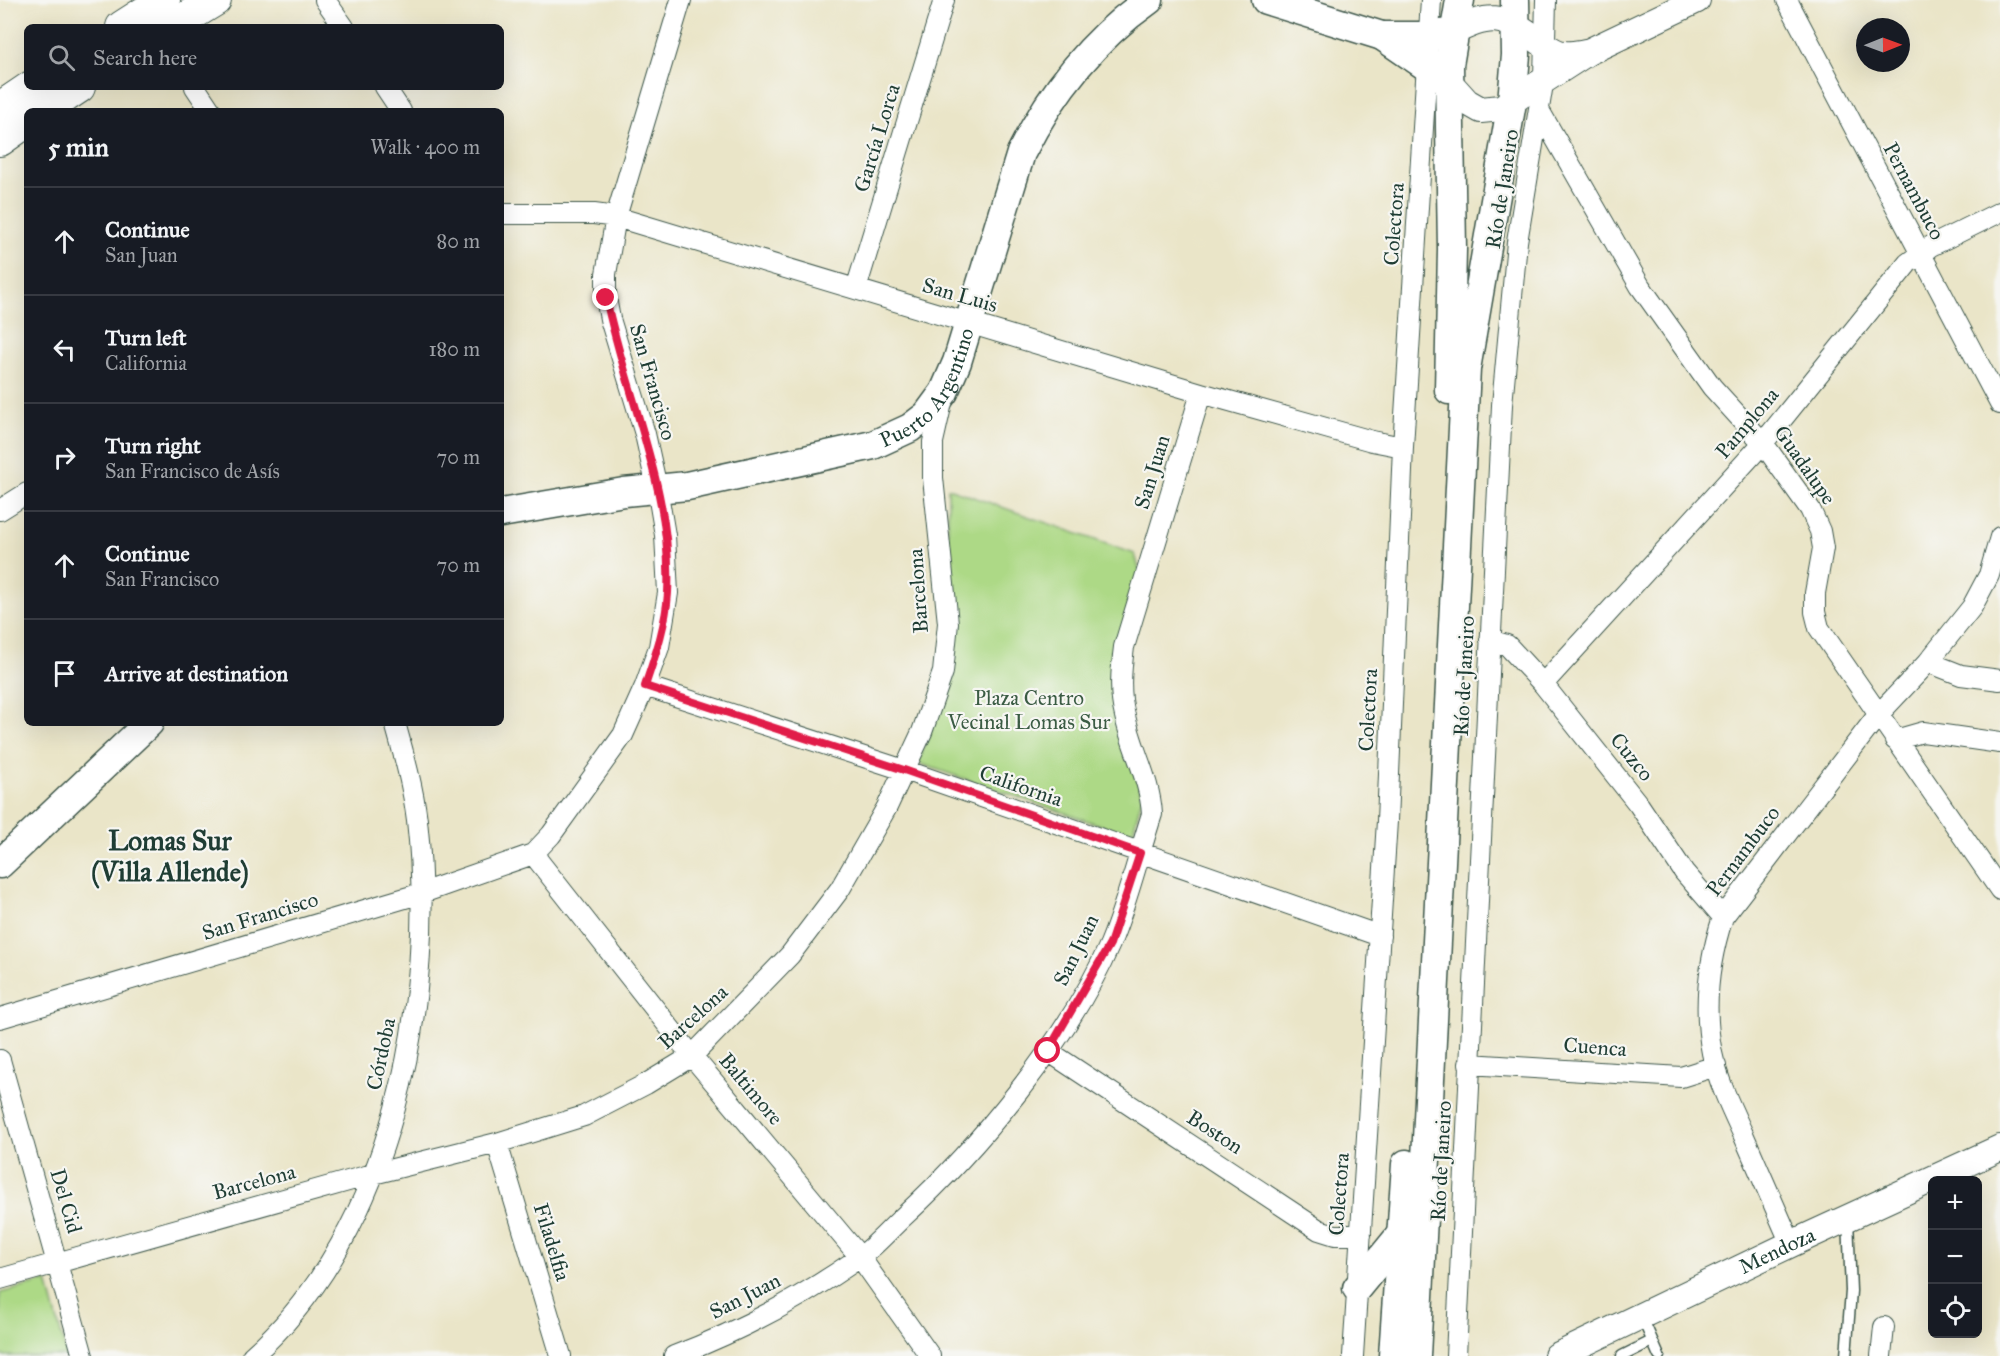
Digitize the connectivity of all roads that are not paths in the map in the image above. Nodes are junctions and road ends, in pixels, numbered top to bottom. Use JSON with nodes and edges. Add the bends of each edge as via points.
{"nodes":[{"id":1,"x":164,"y":0,"type":"edge"},
{"id":2,"x":215,"y":0,"type":"edge"},
{"id":3,"x":326,"y":0,"type":"edge"},
{"id":4,"x":681,"y":0,"type":"edge"},
{"id":5,"x":944,"y":0,"type":"edge"},
{"id":6,"x":1149,"y":0,"type":"edge"},
{"id":7,"x":1266,"y":0,"type":"edge"},
{"id":8,"x":1431,"y":0,"type":"edge"},
{"id":9,"x":1460,"y":0,"type":"edge"},
{"id":10,"x":1546,"y":0,"type":"edge"},
{"id":11,"x":1697,"y":0,"type":"edge"},
{"id":12,"x":1787,"y":0,"type":"edge"},
{"id":13,"x":1515,"y":12,"type":"edge"},
{"id":14,"x":127,"y":24,"type":"edge"},
{"id":15,"x":176,"y":24,"type":"edge"},
{"id":16,"x":342,"y":24,"type":"edge"},
{"id":17,"x":1441,"y":34,"type":"junction"},
{"id":18,"x":1382,"y":36,"type":"junction"},
{"id":19,"x":1544,"y":45,"type":"junction"},
{"id":20,"x":1588,"y":52,"type":"junction"},
{"id":21,"x":1438,"y":74,"type":"junction"},
{"id":22,"x":1544,"y":78,"type":"junction"},
{"id":23,"x":27,"y":90,"type":"edge"},
{"id":24,"x":74,"y":90,"type":"edge"},
{"id":25,"x":197,"y":90,"type":"edge"},
{"id":26,"x":387,"y":90,"type":"edge"},
{"id":27,"x":1525,"y":106,"type":"junction"},
{"id":28,"x":0,"y":108,"type":"edge"},
{"id":29,"x":48,"y":108,"type":"edge"},
{"id":30,"x":209,"y":108,"type":"edge"},
{"id":31,"x":399,"y":108,"type":"edge"},
{"id":32,"x":24,"y":123,"type":"edge"},
{"id":33,"x":0,"y":140,"type":"edge"},
{"id":34,"x":2000,"y":212,"type":"edge"},
{"id":35,"x":504,"y":214,"type":"edge"},
{"id":36,"x":616,"y":218,"type":"junction"},
{"id":37,"x":1920,"y":253,"type":"junction"},
{"id":38,"x":856,"y":289,"type":"junction"},
{"id":39,"x":970,"y":323,"type":"junction"},
{"id":40,"x":944,"y":392,"type":"junction"},
{"id":41,"x":1201,"y":393,"type":"junction"},
{"id":42,"x":2000,"y":404,"type":"edge"},
{"id":43,"x":1763,"y":443,"type":"junction"},
{"id":44,"x":1403,"y":447,"type":"junction"},
{"id":45,"x":657,"y":488,"type":"junction"},
{"id":46,"x":24,"y":496,"type":"edge"},
{"id":47,"x":0,"y":510,"type":"edge"},
{"id":48,"x":504,"y":513,"type":"edge"},
{"id":49,"x":2000,"y":537,"type":"edge"},
{"id":50,"x":1490,"y":640,"type":"junction"},
{"id":51,"x":1928,"y":663,"type":"junction"},
{"id":52,"x":2000,"y":680,"type":"edge"},
{"id":53,"x":1543,"y":684,"type":"junction"},
{"id":54,"x":645,"y":686,"type":"junction"},
{"id":55,"x":1878,"y":715,"type":"junction"},
{"id":56,"x":146,"y":726,"type":"edge"},
{"id":57,"x":396,"y":726,"type":"edge"},
{"id":58,"x":1895,"y":740,"type":"junction"},
{"id":59,"x":2000,"y":743,"type":"edge"},
{"id":60,"x":904,"y":770,"type":"junction"},
{"id":61,"x":1140,"y":853,"type":"junction"},
{"id":62,"x":533,"y":854,"type":"junction"},
{"id":63,"x":0,"y":864,"type":"edge"},
{"id":64,"x":2000,"y":890,"type":"edge"},
{"id":65,"x":422,"y":893,"type":"junction"},
{"id":66,"x":1723,"y":917,"type":"junction"},
{"id":67,"x":1380,"y":936,"type":"junction"},
{"id":68,"x":0,"y":1018,"type":"edge"},
{"id":69,"x":1048,"y":1051,"type":"junction"},
{"id":70,"x":692,"y":1056,"type":"junction"},
{"id":71,"x":0,"y":1060,"type":"edge"},
{"id":72,"x":1469,"y":1064,"type":"junction"},
{"id":73,"x":1716,"y":1066,"type":"junction"},
{"id":74,"x":497,"y":1143,"type":"junction"},
{"id":75,"x":2000,"y":1148,"type":"edge"},
{"id":76,"x":373,"y":1174,"type":"junction"},
{"id":77,"x":1848,"y":1218,"type":"junction"},
{"id":78,"x":1402,"y":1233,"type":"junction"},
{"id":79,"x":1361,"y":1235,"type":"junction"},
{"id":80,"x":1791,"y":1244,"type":"junction"},
{"id":81,"x":861,"y":1257,"type":"junction"},
{"id":82,"x":58,"y":1261,"type":"junction"},
{"id":83,"x":0,"y":1278,"type":"edge"},
{"id":84,"x":1357,"y":1288,"type":"junction"},
{"id":85,"x":1641,"y":1315,"type":"junction"},
{"id":86,"x":1884,"y":1327,"type":"dead end"},
{"id":87,"x":1652,"y":1341,"type":"junction"},
{"id":88,"x":83,"y":1356,"type":"edge"},
{"id":89,"x":252,"y":1356,"type":"edge"},
{"id":90,"x":561,"y":1356,"type":"edge"},
{"id":91,"x":674,"y":1356,"type":"edge"},
{"id":92,"x":930,"y":1356,"type":"edge"},
{"id":93,"x":1353,"y":1356,"type":"edge"},
{"id":94,"x":1393,"y":1356,"type":"edge"},
{"id":95,"x":1416,"y":1356,"type":"edge"},
{"id":96,"x":1456,"y":1356,"type":"edge"},
{"id":97,"x":1557,"y":1356,"type":"edge"},
{"id":98,"x":1622,"y":1356,"type":"edge"},
{"id":99,"x":1659,"y":1356,"type":"edge"},
{"id":100,"x":1846,"y":1356,"type":"edge"},
{"id":101,"x":1881,"y":1356,"type":"edge"}],
"edges":[{"from":1,"to":14,"type":"main road"},
{"from":2,"to":15,"type":"main road"},
{"from":3,"to":16,"type":"street"},
{"from":4,"to":36,"type":"street","name":"San Francisco"},
{"from":5,"to":38,"type":"street","name":"García Lorca"},
{"from":6,"to":39,"type":"main road","name":"Puerto Argentino","via":[[1079,61],[1035,126],[1021,153]]},
{"from":7,"to":18,"type":"main road"},
{"from":8,"to":17,"type":"street"},
{"from":9,"to":17,"type":"main road"},
{"from":10,"to":19,"type":"street"},
{"from":11,"to":20,"type":"street"},
{"from":12,"to":37,"type":"street","name":"Pernambuco"},
{"from":13,"to":17,"type":"street"},
{"from":13,"to":19,"type":"street"},
{"from":13,"to":27,"type":"main road"},
{"from":17,"to":18,"type":"main road"},
{"from":17,"to":21,"type":"main road"},
{"from":18,"to":21,"type":"main road"},
{"from":19,"to":20,"type":"street","via":[[1560,54]]},
{"from":19,"to":22,"type":"street"},
{"from":20,"to":22,"type":"street"},
{"from":21,"to":27,"type":"street","via":[[1481,110]]},
{"from":21,"to":44,"type":"street","name":"Colectora"},
{"from":21,"to":78,"type":"main road","via":[[1452,249],[1447,513]]},
{"from":22,"to":27,"type":"street"},
{"from":23,"to":28,"type":"main road"},
{"from":24,"to":29,"type":"main road"},
{"from":25,"to":30,"type":"street"},
{"from":26,"to":31,"type":"street"},
{"from":27,"to":43,"type":"street","name":"Guadalupe","via":[[1640,286],[1712,387]]},
{"from":27,"to":50,"type":"street","name":"Río de Janeiro","via":[[1502,405]]},
{"from":27,"to":95,"type":"main road","via":[[1466,369]]},
{"from":32,"to":33,"type":"main road"},
{"from":34,"to":37,"type":"street","name":"Pamplona"},
{"from":35,"to":36,"type":"street","name":"San Luis","via":[[594,214]]},
{"from":36,"to":38,"type":"street","name":"San Luis"},
{"from":36,"to":45,"type":"street","name":"San Francisco","via":[[606,298]]},
{"from":37,"to":42,"type":"street","name":"Pernambuco"},
{"from":37,"to":43,"type":"street","name":"Pamplona"},
{"from":38,"to":39,"type":"street","name":"San Luis"},
{"from":39,"to":40,"type":"main road","name":"Puerto Argentino"},
{"from":39,"to":41,"type":"street","name":"San Luis"},
{"from":40,"to":45,"type":"main road","name":"Puerto Argentino","via":[[918,422],[873,445],[687,486]]},
{"from":40,"to":60,"type":"street","name":"Barcelona","via":[[933,442],[948,623],[943,672]]},
{"from":41,"to":44,"type":"street","name":"San Luis"},
{"from":41,"to":61,"type":"street","name":"San Juan","via":[[1124,647],[1120,684],[1125,717],[1151,795],[1152,814]]},
{"from":43,"to":53,"type":"street","name":"Pamplona"},
{"from":43,"to":55,"type":"street","name":"Guadalupe","via":[[1810,509],[1820,531],[1823,548],[1815,593],[1819,628]]},
{"from":44,"to":67,"type":"street","name":"Colectora"},
{"from":45,"to":48,"type":"main road","name":"Puerto Argentino"},
{"from":45,"to":54,"type":"street","name":"San Francisco","via":[[665,535],[668,593],[659,647]]},
{"from":46,"to":47,"type":"street"},
{"from":49,"to":51,"type":"street","name":"Pernambuco","via":[[1989,575],[1972,607]]},
{"from":50,"to":53,"type":"street","name":"Cuzco","via":[[1507,645]]},
{"from":50,"to":72,"type":"street","name":"Río de Janeiro"},
{"from":51,"to":52,"type":"street","via":[[1961,675]]},
{"from":51,"to":55,"type":"street","name":"Pernambuco"},
{"from":53,"to":66,"type":"street","name":"Cuzco","via":[[1639,805],[1684,872]]},
{"from":54,"to":60,"type":"street","name":"California"},
{"from":54,"to":62,"type":"street","name":"San Francisco","via":[[623,735],[551,836]]},
{"from":55,"to":58,"type":"street","name":"Guadalupe"},
{"from":55,"to":66,"type":"street","name":"Pernambuco"},
{"from":56,"to":63,"type":"main road"},
{"from":57,"to":65,"type":"street","name":"Córdoba","via":[[417,819]]},
{"from":58,"to":59,"type":"street","via":[[1923,732]]},
{"from":58,"to":64,"type":"street","name":"Guadalupe"},
{"from":60,"to":61,"type":"street","name":"California"},
{"from":60,"to":70,"type":"street","name":"Barcelona","via":[[840,889],[790,955]]},
{"from":61,"to":67,"type":"street","name":"California"},
{"from":61,"to":69,"type":"street","name":"San Juan","via":[[1110,944]]},
{"from":62,"to":65,"type":"street","name":"San Francisco"},
{"from":62,"to":70,"type":"street","name":"Baltimore"},
{"from":65,"to":68,"type":"street","name":"San Francisco"},
{"from":65,"to":76,"type":"street","name":"Córdoba","via":[[413,1029],[388,1137]]},
{"from":66,"to":73,"type":"street","name":"Pernambuco","via":[[1709,975],[1708,1023]]},
{"from":67,"to":79,"type":"street","name":"Colectora"},
{"from":69,"to":79,"type":"street","name":"Boston","via":[[1319,1230],[1335,1235]]},
{"from":69,"to":81,"type":"street","name":"San Juan","via":[[946,1178]]},
{"from":70,"to":74,"type":"street","name":"Barcelona","via":[[584,1116]]},
{"from":70,"to":81,"type":"street","name":"Baltimore"},
{"from":71,"to":82,"type":"street","name":"Del Cid"},
{"from":72,"to":73,"type":"street","name":"Cuenca","via":[[1681,1077]]},
{"from":72,"to":96,"type":"street","name":"Río de Janeiro"},
{"from":73,"to":80,"type":"street","name":"Pernambuco"},
{"from":74,"to":76,"type":"street","name":"Barcelona"},
{"from":74,"to":90,"type":"street","name":"Filadelfia"},
{"from":75,"to":77,"type":"street","name":"Mendoza"},
{"from":76,"to":82,"type":"street","name":"Barcelona"},
{"from":76,"to":89,"type":"street","name":"Córdoba","via":[[356,1216],[320,1275],[274,1337]]},
{"from":77,"to":80,"type":"street","name":"Mendoza"},
{"from":77,"to":100,"type":"lane","via":[[1851,1291]]},
{"from":78,"to":84,"type":"main road"},
{"from":78,"to":94,"type":"main road"},
{"from":79,"to":84,"type":"street","name":"Colectora"},
{"from":80,"to":85,"type":"street","name":"Mendoza"},
{"from":81,"to":91,"type":"street","name":"San Juan","via":[[794,1299]]},
{"from":81,"to":92,"type":"street","name":"Baltimore"},
{"from":82,"to":83,"type":"street","name":"Barcelona"},
{"from":82,"to":88,"type":"street","name":"Del Cid"},
{"from":84,"to":93,"type":"street","name":"Colectora"},
{"from":85,"to":87,"type":"lane"},
{"from":85,"to":97,"type":"street","name":"Mendoza"},
{"from":86,"to":101,"type":"street"},
{"from":87,"to":98,"type":"lane"},
{"from":87,"to":99,"type":"lane"}]}
